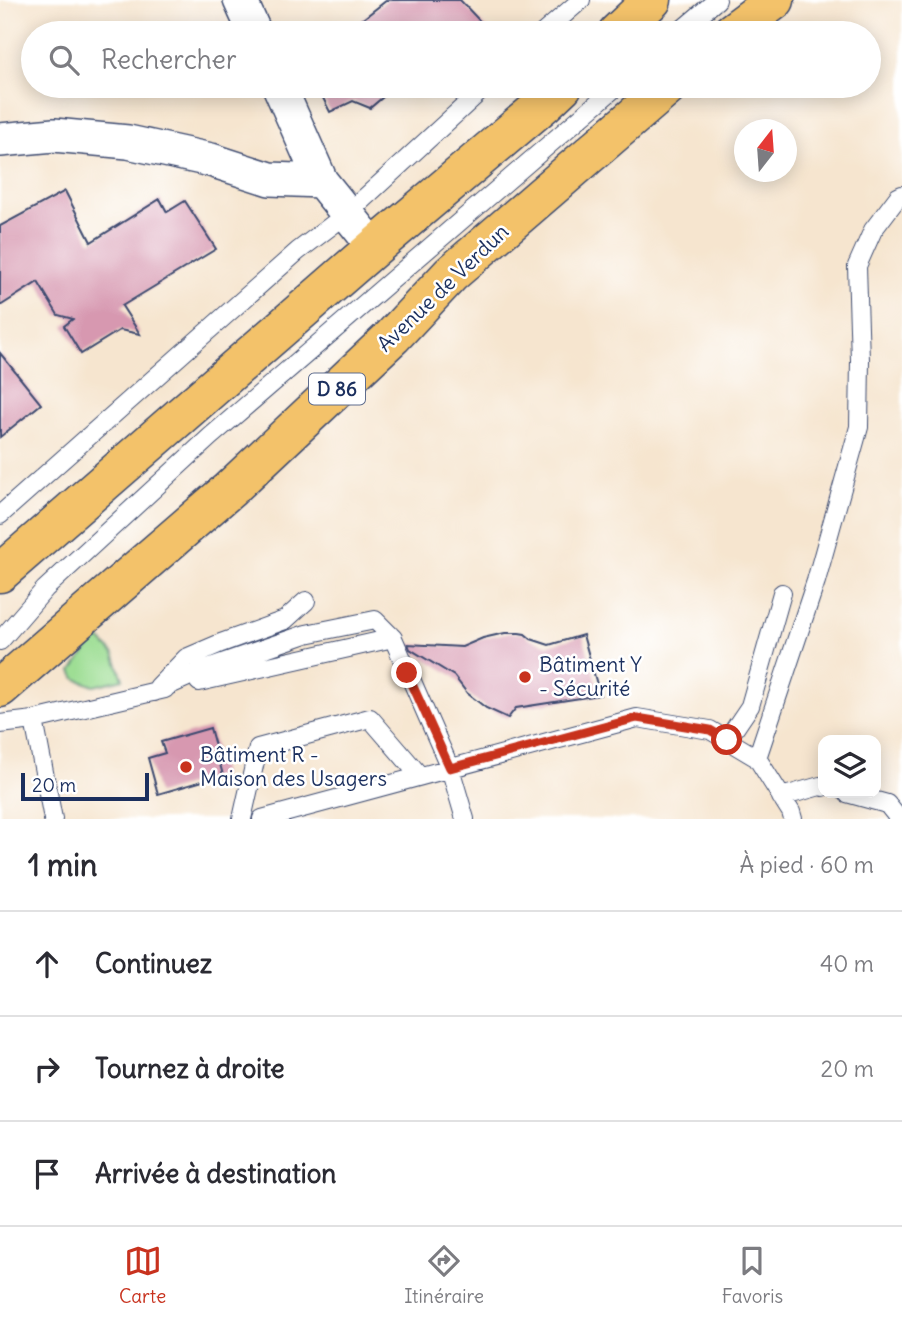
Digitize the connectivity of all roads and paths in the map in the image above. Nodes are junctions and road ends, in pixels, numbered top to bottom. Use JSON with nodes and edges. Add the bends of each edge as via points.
{"nodes":[{"id":1,"x":240,"y":0,"type":"edge"},
{"id":2,"x":581,"y":0,"type":"edge"},
{"id":3,"x":652,"y":0,"type":"edge"},
{"id":4,"x":717,"y":0,"type":"edge"},
{"id":5,"x":775,"y":0,"type":"edge"},
{"id":6,"x":250,"y":21,"type":"edge"},
{"id":7,"x":557,"y":21,"type":"edge"},
{"id":8,"x":630,"y":21,"type":"edge"},
{"id":9,"x":692,"y":21,"type":"edge"},
{"id":10,"x":747,"y":21,"type":"edge"},
{"id":11,"x":283,"y":98,"type":"edge"},
{"id":12,"x":473,"y":98,"type":"edge"},
{"id":13,"x":550,"y":98,"type":"edge"},
{"id":14,"x":603,"y":98,"type":"edge"},
{"id":15,"x":655,"y":98,"type":"edge"},
{"id":16,"x":0,"y":140,"type":"edge"},
{"id":17,"x":321,"y":181,"type":"junction"},
{"id":18,"x":902,"y":195,"type":"edge"},
{"id":19,"x":348,"y":213,"type":"junction"},
{"id":20,"x":376,"y":246,"type":"junction"},
{"id":21,"x":0,"y":515,"type":"edge"},
{"id":22,"x":28,"y":548,"type":"junction"},
{"id":23,"x":0,"y":573,"type":"edge"},
{"id":24,"x":782,"y":593,"type":"dead end"},
{"id":25,"x":0,"y":597,"type":"edge"},
{"id":26,"x":306,"y":601,"type":"dead end"},
{"id":27,"x":0,"y":641,"type":"edge"},
{"id":28,"x":0,"y":688,"type":"edge"},
{"id":29,"x":154,"y":692,"type":"junction"},
{"id":30,"x":34,"y":720,"type":"junction"},
{"id":31,"x":0,"y":724,"type":"edge"},
{"id":32,"x":727,"y":740,"type":"junction"},
{"id":33,"x":757,"y":758,"type":"junction"},
{"id":34,"x":450,"y":768,"type":"junction"},
{"id":35,"x":420,"y":776,"type":"junction"},
{"id":36,"x":818,"y":787,"type":"edge"},
{"id":37,"x":781,"y":797,"type":"junction"},
{"id":38,"x":866,"y":798,"type":"edge"},
{"id":39,"x":54,"y":819,"type":"edge"},
{"id":40,"x":242,"y":819,"type":"edge"},
{"id":41,"x":262,"y":819,"type":"edge"},
{"id":42,"x":466,"y":819,"type":"edge"},
{"id":43,"x":793,"y":819,"type":"edge"},
{"id":44,"x":899,"y":819,"type":"edge"}],
"edges":[{"from":1,"to":6,"type":"street"},
{"from":2,"to":7,"type":"lane"},
{"from":3,"to":8,"type":"main road"},
{"from":4,"to":9,"type":"lane"},
{"from":5,"to":10,"type":"main road"},
{"from":11,"to":17,"type":"street"},
{"from":12,"to":19,"type":"lane"},
{"from":13,"to":20,"type":"main road"},
{"from":14,"to":27,"type":"lane","name":"Avenue de Verdun","via":[[210,437],[45,589]]},
{"from":15,"to":28,"type":"main road","name":"Avenue de Verdun","number":"D 86","via":[[450,274],[393,337],[229,490]]},
{"from":16,"to":17,"type":"street","via":[[54,135],[128,142],[270,178]]},
{"from":17,"to":19,"type":"street"},
{"from":18,"to":33,"type":"lane","via":[[873,230],[857,266],[859,427],[816,581]]},
{"from":19,"to":20,"type":"street"},
{"from":19,"to":21,"type":"lane","via":[[298,251]]},
{"from":20,"to":22,"type":"main road"},
{"from":22,"to":23,"type":"main road"},
{"from":22,"to":25,"type":"main road"},
{"from":24,"to":32,"type":"lane","via":[[750,706]]},
{"from":26,"to":29,"type":"lane","via":[[285,620],[186,658]]},
{"from":29,"to":30,"type":"lane"},
{"from":29,"to":34,"type":"lane","via":[[306,634],[375,620],[393,638]]},
{"from":30,"to":31,"type":"lane"},
{"from":30,"to":39,"type":"lane"},
{"from":32,"to":33,"type":"lane"},
{"from":32,"to":34,"type":"lane","via":[[710,730],[637,718]]},
{"from":33,"to":37,"type":"lane"},
{"from":34,"to":35,"type":"lane"},
{"from":34,"to":42,"type":"lane"},
{"from":35,"to":40,"type":"lane","via":[[370,718],[258,748]]},
{"from":35,"to":41,"type":"lane"},
{"from":36,"to":37,"type":"lane"},
{"from":37,"to":43,"type":"lane"},
{"from":38,"to":44,"type":"lane","via":[[887,804]]}]}
